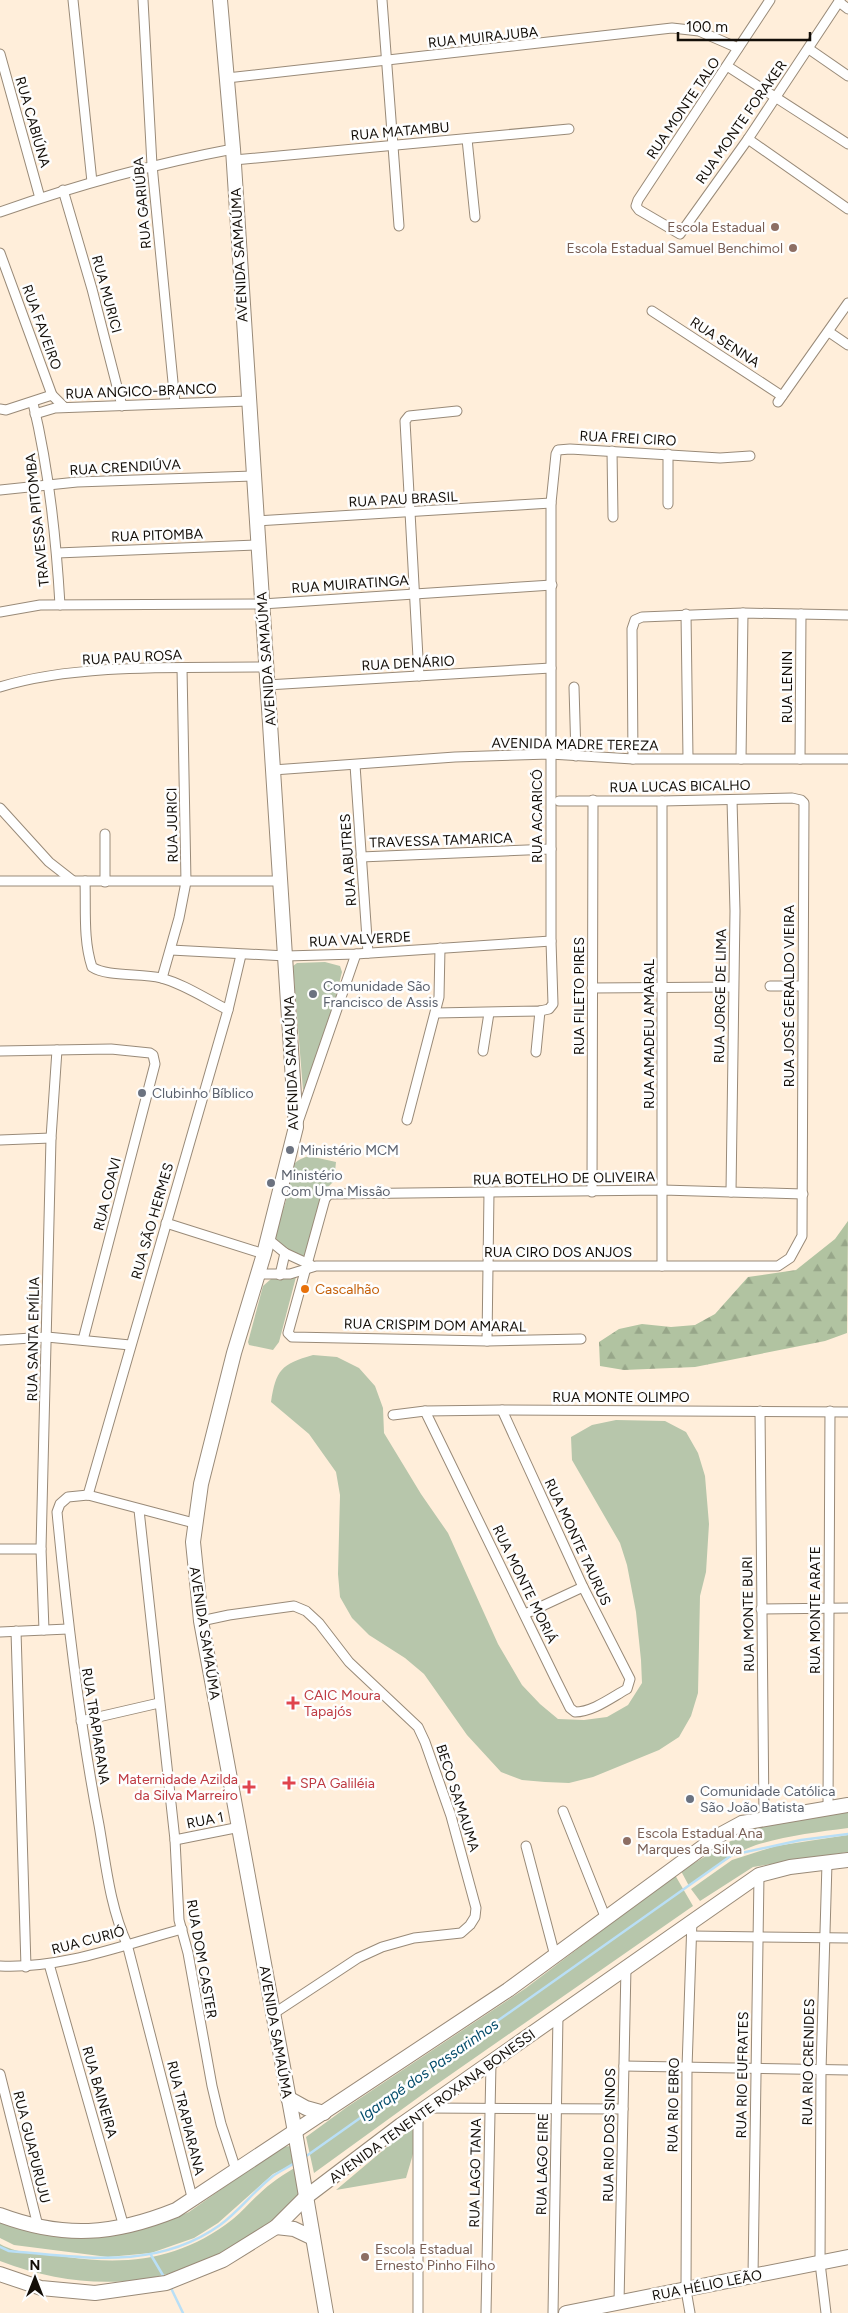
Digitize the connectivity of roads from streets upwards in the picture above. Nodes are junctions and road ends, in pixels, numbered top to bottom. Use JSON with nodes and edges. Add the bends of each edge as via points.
{"nodes":[{"id":1,"x":72,"y":0,"type":"edge"},
{"id":2,"x":143,"y":0,"type":"edge"},
{"id":3,"x":220,"y":0,"type":"edge"},
{"id":4,"x":382,"y":0,"type":"edge"},
{"id":5,"x":770,"y":0,"type":"edge"},
{"id":6,"x":840,"y":1,"type":"edge"},
{"id":7,"x":848,"y":9,"type":"edge"},
{"id":8,"x":738,"y":48,"type":"junction"},
{"id":9,"x":809,"y":49,"type":"junction"},
{"id":10,"x":0,"y":54,"type":"edge"},
{"id":11,"x":388,"y":61,"type":"junction"},
{"id":12,"x":727,"y":66,"type":"junction"},
{"id":13,"x":848,"y":76,"type":"edge"},
{"id":14,"x":227,"y":78,"type":"junction"},
{"id":15,"x":775,"y":97,"type":"junction"},
{"id":16,"x":569,"y":129,"type":"dead end"},
{"id":17,"x":467,"y":139,"type":"junction"},
{"id":18,"x":748,"y":139,"type":"junction"},
{"id":19,"x":393,"y":144,"type":"junction"},
{"id":20,"x":848,"y":144,"type":"edge"},
{"id":21,"x":233,"y":155,"type":"junction"},
{"id":22,"x":152,"y":165,"type":"junction"},
{"id":23,"x":92,"y":182,"type":"junction"},
{"id":24,"x":63,"y":190,"type":"junction"},
{"id":25,"x":40,"y":198,"type":"junction"},
{"id":26,"x":848,"y":209,"type":"edge"},
{"id":27,"x":0,"y":212,"type":"edge"},
{"id":28,"x":475,"y":217,"type":"dead end"},
{"id":29,"x":398,"y":226,"type":"dead end"},
{"id":30,"x":680,"y":234,"type":"joint"},
{"id":31,"x":0,"y":252,"type":"edge"},
{"id":32,"x":848,"y":303,"type":"edge"},
{"id":33,"x":652,"y":311,"type":"dead end"},
{"id":34,"x":829,"y":332,"type":"junction"},
{"id":35,"x":848,"y":345,"type":"edge"},
{"id":36,"x":52,"y":395,"type":"junction"},
{"id":37,"x":248,"y":401,"type":"junction"},
{"id":38,"x":32,"y":403,"type":"junction"},
{"id":39,"x":175,"y":403,"type":"junction"},
{"id":40,"x":122,"y":406,"type":"junction"},
{"id":41,"x":64,"y":407,"type":"junction"},
{"id":42,"x":0,"y":409,"type":"edge"},
{"id":43,"x":456,"y":411,"type":"dead end"},
{"id":44,"x":35,"y":414,"type":"junction"},
{"id":45,"x":612,"y":451,"type":"junction"},
{"id":46,"x":668,"y":454,"type":"junction"},
{"id":47,"x":750,"y":456,"type":"dead end"},
{"id":48,"x":252,"y":476,"type":"junction"},
{"id":49,"x":49,"y":485,"type":"junction"},
{"id":50,"x":0,"y":490,"type":"edge"},
{"id":51,"x":551,"y":503,"type":"junction"},
{"id":52,"x":668,"y":504,"type":"dead end"},
{"id":53,"x":410,"y":512,"type":"junction"},
{"id":54,"x":613,"y":517,"type":"dead end"},
{"id":55,"x":256,"y":521,"type":"junction"},
{"id":56,"x":258,"y":545,"type":"junction"},
{"id":57,"x":57,"y":554,"type":"junction"},
{"id":58,"x":552,"y":585,"type":"junction"},
{"id":59,"x":415,"y":594,"type":"junction"},
{"id":60,"x":60,"y":604,"type":"junction"},
{"id":61,"x":262,"y":604,"type":"junction"},
{"id":62,"x":0,"y":612,"type":"edge"},
{"id":63,"x":743,"y":613,"type":"junction"},
{"id":64,"x":686,"y":614,"type":"junction"},
{"id":65,"x":800,"y":614,"type":"junction"},
{"id":66,"x":848,"y":615,"type":"edge"},
{"id":67,"x":266,"y":667,"type":"junction"},
{"id":68,"x":182,"y":668,"type":"junction"},
{"id":69,"x":551,"y":668,"type":"junction"},
{"id":70,"x":419,"y":676,"type":"junction"},
{"id":71,"x":267,"y":686,"type":"junction"},
{"id":72,"x":0,"y":687,"type":"edge"},
{"id":73,"x":574,"y":687,"type":"dead end"},
{"id":74,"x":550,"y":754,"type":"junction"},
{"id":75,"x":576,"y":756,"type":"junction"},
{"id":76,"x":688,"y":758,"type":"junction"},
{"id":77,"x":848,"y":758,"type":"edge"},
{"id":78,"x":633,"y":759,"type":"junction"},
{"id":79,"x":741,"y":759,"type":"junction"},
{"id":80,"x":800,"y":759,"type":"junction"},
{"id":81,"x":355,"y":764,"type":"junction"},
{"id":82,"x":273,"y":770,"type":"junction"},
{"id":83,"x":593,"y":800,"type":"junction"},
{"id":84,"x":732,"y":800,"type":"junction"},
{"id":85,"x":801,"y":800,"type":"joint"},
{"id":86,"x":559,"y":801,"type":"dead end"},
{"id":87,"x":662,"y":802,"type":"junction"},
{"id":88,"x":0,"y":808,"type":"edge"},
{"id":89,"x":105,"y":834,"type":"dead end"},
{"id":90,"x":551,"y":849,"type":"junction"},
{"id":91,"x":361,"y":857,"type":"junction"},
{"id":92,"x":72,"y":880,"type":"junction"},
{"id":93,"x":0,"y":881,"type":"edge"},
{"id":94,"x":85,"y":881,"type":"junction"},
{"id":95,"x":280,"y":881,"type":"junction"},
{"id":96,"x":105,"y":882,"type":"junction"},
{"id":97,"x":186,"y":882,"type":"junction"},
{"id":98,"x":551,"y":941,"type":"junction"},
{"id":99,"x":440,"y":948,"type":"junction"},
{"id":100,"x":171,"y":950,"type":"junction"},
{"id":101,"x":368,"y":953,"type":"junction"},
{"id":102,"x":356,"y":954,"type":"junction"},
{"id":103,"x":241,"y":955,"type":"junction"},
{"id":104,"x":286,"y":956,"type":"junction"},
{"id":105,"x":162,"y":978,"type":"junction"},
{"id":106,"x":770,"y":986,"type":"dead end"},
{"id":107,"x":802,"y":986,"type":"junction"},
{"id":108,"x":662,"y":987,"type":"junction"},
{"id":109,"x":733,"y":987,"type":"junction"},
{"id":110,"x":592,"y":988,"type":"junction"},
{"id":111,"x":228,"y":1010,"type":"junction"},
{"id":112,"x":540,"y":1012,"type":"junction"},
{"id":113,"x":436,"y":1013,"type":"junction"},
{"id":114,"x":488,"y":1013,"type":"junction"},
{"id":115,"x":57,"y":1050,"type":"junction"},
{"id":116,"x":0,"y":1051,"type":"edge"},
{"id":117,"x":483,"y":1051,"type":"dead end"},
{"id":118,"x":536,"y":1052,"type":"dead end"},
{"id":119,"x":407,"y":1120,"type":"dead end"},
{"id":120,"x":296,"y":1127,"type":"junction"},
{"id":121,"x":51,"y":1138,"type":"junction"},
{"id":122,"x":0,"y":1140,"type":"edge"},
{"id":123,"x":663,"y":1190,"type":"junction"},
{"id":124,"x":489,"y":1192,"type":"junction"},
{"id":125,"x":592,"y":1192,"type":"junction"},
{"id":126,"x":731,"y":1192,"type":"junction"},
{"id":127,"x":803,"y":1194,"type":"junction"},
{"id":128,"x":166,"y":1223,"type":"junction"},
{"id":129,"x":268,"y":1239,"type":"junction"},
{"id":130,"x":285,"y":1253,"type":"junction"},
{"id":131,"x":264,"y":1254,"type":"junction"},
{"id":132,"x":306,"y":1266,"type":"junction"},
{"id":133,"x":487,"y":1266,"type":"junction"},
{"id":134,"x":662,"y":1266,"type":"junction"},
{"id":135,"x":258,"y":1274,"type":"junction"},
{"id":136,"x":280,"y":1275,"type":"junction"},
{"id":137,"x":47,"y":1337,"type":"junction"},
{"id":138,"x":581,"y":1339,"type":"dead end"},
{"id":139,"x":0,"y":1340,"type":"edge"},
{"id":140,"x":83,"y":1340,"type":"junction"},
{"id":141,"x":487,"y":1341,"type":"junction"},
{"id":142,"x":130,"y":1345,"type":"junction"},
{"id":143,"x":502,"y":1410,"type":"junction"},
{"id":144,"x":425,"y":1411,"type":"junction"},
{"id":145,"x":760,"y":1411,"type":"junction"},
{"id":146,"x":830,"y":1411,"type":"junction"},
{"id":147,"x":848,"y":1412,"type":"edge"},
{"id":148,"x":393,"y":1415,"type":"dead end"},
{"id":149,"x":88,"y":1495,"type":"junction"},
{"id":150,"x":139,"y":1510,"type":"junction"},
{"id":151,"x":194,"y":1523,"type":"junction"},
{"id":152,"x":41,"y":1549,"type":"junction"},
{"id":153,"x":0,"y":1550,"type":"edge"},
{"id":154,"x":583,"y":1587,"type":"junction"},
{"id":155,"x":828,"y":1608,"type":"junction"},
{"id":156,"x":848,"y":1608,"type":"edge"},
{"id":157,"x":761,"y":1609,"type":"junction"},
{"id":158,"x":525,"y":1614,"type":"junction"},
{"id":159,"x":201,"y":1622,"type":"junction"},
{"id":160,"x":68,"y":1629,"type":"junction"},
{"id":161,"x":44,"y":1630,"type":"junction"},
{"id":162,"x":0,"y":1632,"type":"edge"},
{"id":163,"x":16,"y":1632,"type":"junction"},
{"id":164,"x":630,"y":1685,"type":"joint"},
{"id":165,"x":159,"y":1703,"type":"junction"},
{"id":166,"x":81,"y":1721,"type":"junction"},
{"id":167,"x":848,"y":1805,"type":"edge"},
{"id":168,"x":828,"y":1808,"type":"junction"},
{"id":169,"x":563,"y":1811,"type":"dead end"},
{"id":170,"x":764,"y":1818,"type":"junction"},
{"id":171,"x":240,"y":1827,"type":"junction"},
{"id":172,"x":175,"y":1840,"type":"junction"},
{"id":173,"x":526,"y":1846,"type":"dead end"},
{"id":174,"x":848,"y":1860,"type":"edge"},
{"id":175,"x":827,"y":1863,"type":"junction"},
{"id":176,"x":759,"y":1875,"type":"junction"},
{"id":177,"x":606,"y":1919,"type":"junction"},
{"id":178,"x":692,"y":1920,"type":"junction"},
{"id":179,"x":182,"y":1929,"type":"junction"},
{"id":180,"x":692,"y":1936,"type":"junction"},
{"id":181,"x":757,"y":1936,"type":"junction"},
{"id":182,"x":826,"y":1937,"type":"junction"},
{"id":183,"x":848,"y":1938,"type":"edge"},
{"id":184,"x":127,"y":1944,"type":"junction"},
{"id":185,"x":554,"y":1956,"type":"junction"},
{"id":186,"x":49,"y":1964,"type":"junction"},
{"id":187,"x":0,"y":1966,"type":"edge"},
{"id":188,"x":26,"y":1967,"type":"junction"},
{"id":189,"x":626,"y":1967,"type":"junction"},
{"id":190,"x":273,"y":2014,"type":"junction"},
{"id":191,"x":558,"y":2015,"type":"junction"},
{"id":192,"x":491,"y":2063,"type":"junction"},
{"id":193,"x":624,"y":2066,"type":"junction"},
{"id":194,"x":687,"y":2068,"type":"junction"},
{"id":195,"x":755,"y":2068,"type":"junction"},
{"id":196,"x":821,"y":2070,"type":"junction"},
{"id":197,"x":848,"y":2070,"type":"edge"},
{"id":198,"x":0,"y":2074,"type":"edge"},
{"id":199,"x":288,"y":2098,"type":"junction"},
{"id":200,"x":489,"y":2109,"type":"junction"},
{"id":201,"x":557,"y":2109,"type":"junction"},
{"id":202,"x":622,"y":2110,"type":"junction"},
{"id":203,"x":422,"y":2111,"type":"junction"},
{"id":204,"x":324,"y":2113,"type":"junction"},
{"id":205,"x":295,"y":2132,"type":"junction"},
{"id":206,"x":236,"y":2170,"type":"junction"},
{"id":207,"x":306,"y":2197,"type":"junction"},
{"id":208,"x":193,"y":2201,"type":"junction"},
{"id":209,"x":0,"y":2215,"type":"edge"},
{"id":210,"x":38,"y":2226,"type":"junction"},
{"id":211,"x":124,"y":2227,"type":"junction"},
{"id":212,"x":276,"y":2227,"type":"junction"},
{"id":213,"x":313,"y":2238,"type":"junction"},
{"id":214,"x":848,"y":2257,"type":"edge"},
{"id":215,"x":820,"y":2263,"type":"junction"},
{"id":216,"x":0,"y":2274,"type":"edge"},
{"id":217,"x":753,"y":2276,"type":"junction"},
{"id":218,"x":686,"y":2290,"type":"junction"},
{"id":219,"x":619,"y":2303,"type":"junction"},
{"id":220,"x":326,"y":2313,"type":"edge"},
{"id":221,"x":418,"y":2313,"type":"edge"},
{"id":222,"x":486,"y":2313,"type":"edge"},
{"id":223,"x":553,"y":2313,"type":"edge"},
{"id":224,"x":566,"y":2313,"type":"edge"},
{"id":225,"x":690,"y":2313,"type":"edge"},
{"id":226,"x":826,"y":2313,"type":"edge"}],
"edges":[{"from":1,"to":23,"type":"street"},
{"from":2,"to":22,"type":"street","name":"RUA GARIÚBA"},
{"from":3,"to":14,"type":"street","name":"AVENIDA SAMAÚMA"},
{"from":4,"to":11,"type":"street"},
{"from":5,"to":8,"type":"street","name":"RUA MONTE TALO"},
{"from":6,"to":7,"type":"street"},
{"from":6,"to":9,"type":"street","name":"RUA MONTE FORAKER"},
{"from":8,"to":11,"type":"street","name":"RUA MUIRAJUBA","via":[[709,34],[682,28]]},
{"from":8,"to":12,"type":"street","name":"RUA MONTE TALO"},
{"from":9,"to":13,"type":"street"},
{"from":9,"to":15,"type":"street","name":"RUA MONTE FORAKER"},
{"from":10,"to":25,"type":"street","name":"RUA CABIÚNA"},
{"from":11,"to":14,"type":"street","name":"RUA MUIRAJUBA"},
{"from":11,"to":19,"type":"street"},
{"from":12,"to":15,"type":"street"},
{"from":12,"to":30,"type":"street","name":"RUA MONTE TALO","via":[[636,206]]},
{"from":14,"to":21,"type":"street","name":"AVENIDA SAMAÚMA"},
{"from":15,"to":18,"type":"street","name":"RUA MONTE FORAKER"},
{"from":15,"to":20,"type":"street"},
{"from":16,"to":17,"type":"street","name":"RUA MATAMBU"},
{"from":17,"to":19,"type":"street","name":"RUA MATAMBU"},
{"from":17,"to":28,"type":"street"},
{"from":18,"to":26,"type":"street"},
{"from":18,"to":30,"type":"street","name":"RUA MONTE FORAKER"},
{"from":19,"to":21,"type":"street","name":"RUA MATAMBU"},
{"from":19,"to":29,"type":"street"},
{"from":21,"to":22,"type":"street","name":"RUA MATAMBU"},
{"from":21,"to":37,"type":"street","name":"AVENIDA SAMAÚMA"},
{"from":22,"to":23,"type":"street","name":"RUA MATAMBU"},
{"from":22,"to":39,"type":"street","name":"RUA GARIÚBA"},
{"from":23,"to":24,"type":"street","name":"RUA MATAMBU"},
{"from":24,"to":25,"type":"street","name":"RUA MATAMBU"},
{"from":24,"to":40,"type":"street","name":"RUA MURICI"},
{"from":25,"to":27,"type":"street","name":"RUA MATAMBU"},
{"from":31,"to":36,"type":"street","name":"RUA FAVEIRO"},
{"from":32,"to":34,"type":"street"},
{"from":33,"to":34,"type":"street","name":"RUA SENNA","via":[[780,399]]},
{"from":34,"to":35,"type":"street"},
{"from":36,"to":38,"type":"street"},
{"from":36,"to":41,"type":"street","name":"RUA FAVEIRO"},
{"from":37,"to":39,"type":"street","name":"RUA ANGICO-BRANCO"},
{"from":37,"to":48,"type":"street","name":"AVENIDA SAMAÚMA"},
{"from":38,"to":42,"type":"street"},
{"from":38,"to":44,"type":"street","name":"TRAVESSA PITOMBA"},
{"from":39,"to":40,"type":"street","name":"RUA ANGICO-BRANCO"},
{"from":40,"to":41,"type":"street","name":"RUA ANGICO-BRANCO"},
{"from":41,"to":44,"type":"street","name":"RUA ANGICO-BRANCO"},
{"from":43,"to":53,"type":"street","via":[[406,417],[404,434]]},
{"from":44,"to":49,"type":"street","name":"TRAVESSA PITOMBA"},
{"from":45,"to":46,"type":"street","name":"RUA FREI CIRO"},
{"from":45,"to":51,"type":"street","name":"RUA FREI CIRO","via":[[558,450],[554,458]]},
{"from":45,"to":54,"type":"street"},
{"from":46,"to":47,"type":"street","name":"RUA FREI CIRO","via":[[720,458]]},
{"from":46,"to":52,"type":"street"},
{"from":48,"to":49,"type":"street","name":"RUA CRENDIÚVA"},
{"from":48,"to":55,"type":"street","name":"AVENIDA SAMAÚMA"},
{"from":49,"to":50,"type":"street","name":"RUA CRENDIÚVA"},
{"from":49,"to":57,"type":"street","name":"TRAVESSA PITOMBA"},
{"from":51,"to":53,"type":"street","name":"RUA PAU BRASIL"},
{"from":51,"to":58,"type":"street","name":"RUA ACARICÓ"},
{"from":53,"to":55,"type":"street","name":"RUA PAU BRASIL"},
{"from":53,"to":59,"type":"street"},
{"from":55,"to":56,"type":"street","name":"AVENIDA SAMAÚMA"},
{"from":56,"to":57,"type":"street","name":"RUA PITOMBA"},
{"from":56,"to":61,"type":"street","name":"AVENIDA SAMAÚMA"},
{"from":57,"to":60,"type":"street","name":"TRAVESSA PITOMBA"},
{"from":58,"to":59,"type":"street","name":"RUA MUIRATINGA"},
{"from":58,"to":69,"type":"street","name":"RUA ACARICÓ"},
{"from":59,"to":61,"type":"street","name":"RUA MUIRATINGA"},
{"from":59,"to":70,"type":"street"},
{"from":60,"to":61,"type":"street","name":"RUA MUIRATINGA"},
{"from":60,"to":62,"type":"street","name":"RUA MUIRATINGA"},
{"from":61,"to":67,"type":"street","name":"AVENIDA SAMAÚMA"},
{"from":63,"to":64,"type":"street"},
{"from":63,"to":65,"type":"street"},
{"from":63,"to":79,"type":"street"},
{"from":64,"to":76,"type":"street"},
{"from":64,"to":78,"type":"street","via":[[642,617],[633,623]]},
{"from":65,"to":66,"type":"street"},
{"from":65,"to":80,"type":"street","name":"RUA LENIN"},
{"from":67,"to":68,"type":"street","name":"RUA PAU ROSA"},
{"from":67,"to":71,"type":"street","name":"AVENIDA SAMAÚMA"},
{"from":68,"to":72,"type":"street","name":"RUA PAU ROSA","via":[[48,676]]},
{"from":68,"to":97,"type":"street","name":"RUA JURICI"},
{"from":69,"to":70,"type":"street","name":"RUA DENÁRIO"},
{"from":69,"to":74,"type":"street","name":"RUA ACARICÓ"},
{"from":70,"to":71,"type":"street","name":"RUA DENÁRIO"},
{"from":71,"to":82,"type":"street","name":"AVENIDA SAMAÚMA"},
{"from":73,"to":75,"type":"street"},
{"from":74,"to":75,"type":"street","name":"AVENIDA MADRE TEREZA"},
{"from":74,"to":81,"type":"street","name":"AVENIDA MADRE TEREZA"},
{"from":74,"to":90,"type":"street","name":"RUA ACARICÓ"},
{"from":75,"to":78,"type":"street","name":"AVENIDA MADRE TEREZA"},
{"from":76,"to":78,"type":"street","name":"AVENIDA MADRE TEREZA"},
{"from":76,"to":79,"type":"street","name":"AVENIDA MADRE TEREZA"},
{"from":77,"to":80,"type":"street","name":"AVENIDA MADRE TEREZA"},
{"from":79,"to":80,"type":"street","name":"AVENIDA MADRE TEREZA"},
{"from":81,"to":82,"type":"street","name":"AVENIDA MADRE TEREZA"},
{"from":81,"to":91,"type":"street","name":"RUA ABUTRES"},
{"from":82,"to":95,"type":"street","name":"AVENIDA SAMAÚMA"},
{"from":83,"to":86,"type":"street","name":"RUA LUCAS BICALHO"},
{"from":83,"to":87,"type":"street","name":"RUA LUCAS BICALHO"},
{"from":83,"to":110,"type":"street","name":"RUA FILETO PIRES"},
{"from":84,"to":85,"type":"street","name":"RUA LUCAS BICALHO"},
{"from":84,"to":87,"type":"street","name":"RUA LUCAS BICALHO"},
{"from":84,"to":109,"type":"street","name":"RUA JORGE DE LIMA"},
{"from":85,"to":107,"type":"street","name":"RUA JOSÉ GERALDO VIEIRA","via":[[804,808]]},
{"from":87,"to":108,"type":"street","name":"RUA AMADEU AMARAL"},
{"from":88,"to":92,"type":"street","via":[[49,862]]},
{"from":89,"to":96,"type":"street"},
{"from":90,"to":91,"type":"street","name":"TRAVESSA TAMARICA"},
{"from":90,"to":98,"type":"street","name":"RUA ACARICÓ"},
{"from":91,"to":101,"type":"street","name":"RUA ABUTRES"},
{"from":92,"to":93,"type":"street"},
{"from":92,"to":94,"type":"street"},
{"from":94,"to":96,"type":"street"},
{"from":94,"to":105,"type":"street","via":[[88,954],[92,967]]},
{"from":95,"to":97,"type":"street"},
{"from":95,"to":104,"type":"street","name":"AVENIDA SAMAÚMA"},
{"from":96,"to":97,"type":"street"},
{"from":97,"to":100,"type":"street","name":"RUA JURICI"},
{"from":98,"to":99,"type":"street","name":"RUA VALVERDE"},
{"from":98,"to":112,"type":"street","name":"RUA ACARICÓ","via":[[553,1004]]},
{"from":99,"to":101,"type":"street","name":"RUA VALVERDE"},
{"from":99,"to":113,"type":"street","via":[[441,982]]},
{"from":100,"to":103,"type":"street","name":"RUA VALVERDE"},
{"from":100,"to":105,"type":"street","name":"RUA JURICI"},
{"from":101,"to":102,"type":"street","name":"RUA VALVERDE"},
{"from":102,"to":104,"type":"street","name":"RUA VALVERDE"},
{"from":102,"to":120,"type":"street"},
{"from":103,"to":104,"type":"street","name":"RUA VALVERDE"},
{"from":103,"to":111,"type":"street","name":"RUA SÃO HERMES"},
{"from":104,"to":120,"type":"street","name":"AVENIDA SAMAÚMA"},
{"from":105,"to":111,"type":"street"},
{"from":106,"to":107,"type":"street"},
{"from":107,"to":127,"type":"street","name":"RUA JOSÉ GERALDO VIEIRA"},
{"from":108,"to":109,"type":"street"},
{"from":108,"to":110,"type":"street"},
{"from":108,"to":123,"type":"street","name":"RUA AMADEU AMARAL"},
{"from":109,"to":126,"type":"street","name":"RUA JORGE DE LIMA"},
{"from":110,"to":125,"type":"street","name":"RUA FILETO PIRES"},
{"from":111,"to":128,"type":"street","name":"RUA SÃO HERMES"},
{"from":112,"to":114,"type":"street"},
{"from":112,"to":118,"type":"street"},
{"from":113,"to":114,"type":"street"},
{"from":113,"to":119,"type":"street"},
{"from":114,"to":117,"type":"street"},
{"from":115,"to":116,"type":"street"},
{"from":115,"to":121,"type":"street","name":"RUA SANTA EMÍLIA"},
{"from":115,"to":140,"type":"street","name":"RUA COAVI","via":[[111,1048],[152,1055],[155,1064]]},
{"from":120,"to":129,"type":"street","name":"AVENIDA SAMAÚMA"},
{"from":121,"to":122,"type":"street"},
{"from":121,"to":137,"type":"street","name":"RUA SANTA EMÍLIA"},
{"from":123,"to":125,"type":"street","name":"RUA BOTELHO DE OLIVEIRA"},
{"from":123,"to":126,"type":"street","name":"RUA BOTELHO DE OLIVEIRA"},
{"from":123,"to":134,"type":"street","name":"RUA AMADEU AMARAL"},
{"from":124,"to":125,"type":"street","name":"RUA BOTELHO DE OLIVEIRA"},
{"from":124,"to":132,"type":"street","name":"RUA BOTELHO DE OLIVEIRA","via":[[329,1194]]},
{"from":124,"to":133,"type":"street"},
{"from":126,"to":127,"type":"street","name":"RUA BOTELHO DE OLIVEIRA"},
{"from":127,"to":134,"type":"street","name":"RUA CIRO DOS ANJOS","via":[[800,1243],[790,1258],[778,1266]]},
{"from":128,"to":131,"type":"street"},
{"from":128,"to":142,"type":"street","name":"RUA SÃO HERMES"},
{"from":129,"to":130,"type":"street","name":"RUA CIRO DOS ANJOS"},
{"from":129,"to":131,"type":"street","name":"AVENIDA SAMAÚMA"},
{"from":130,"to":132,"type":"street","name":"RUA CIRO DOS ANJOS"},
{"from":130,"to":136,"type":"street"},
{"from":131,"to":135,"type":"street","name":"AVENIDA SAMAÚMA"},
{"from":132,"to":133,"type":"street","name":"RUA CIRO DOS ANJOS"},
{"from":132,"to":136,"type":"street"},
{"from":132,"to":141,"type":"street","name":"RUA CRISPIM DOM AMARAL","via":[[289,1336]]},
{"from":133,"to":134,"type":"street","name":"RUA CIRO DOS ANJOS"},
{"from":133,"to":141,"type":"street"},
{"from":135,"to":136,"type":"street"},
{"from":135,"to":151,"type":"street","name":"AVENIDA SAMAÚMA","via":[[204,1467]]},
{"from":137,"to":139,"type":"street"},
{"from":137,"to":140,"type":"street"},
{"from":137,"to":152,"type":"street","name":"RUA SANTA EMÍLIA"},
{"from":138,"to":141,"type":"street","name":"RUA CRISPIM DOM AMARAL"},
{"from":140,"to":142,"type":"street"},
{"from":142,"to":149,"type":"street","name":"RUA SÃO HERMES"},
{"from":143,"to":144,"type":"street","name":"RUA MONTE OLIMPO"},
{"from":143,"to":145,"type":"street","name":"RUA MONTE OLIMPO"},
{"from":143,"to":154,"type":"street","name":"RUA MONTE TAURUS"},
{"from":144,"to":148,"type":"street","name":"RUA MONTE OLIMPO"},
{"from":144,"to":158,"type":"street","name":"RUA MONTE MORIÁ"},
{"from":145,"to":146,"type":"street","name":"RUA MONTE OLIMPO"},
{"from":145,"to":157,"type":"street","name":"RUA MONTE BURI"},
{"from":146,"to":147,"type":"street","name":"RUA MONTE OLIMPO"},
{"from":146,"to":155,"type":"street","name":"RUA MONTE ARATE"},
{"from":149,"to":150,"type":"street"},
{"from":149,"to":160,"type":"street","name":"RUA TRAPIARANA","via":[[68,1497],[57,1512]]},
{"from":150,"to":151,"type":"street"},
{"from":150,"to":165,"type":"street","name":"RUA DOM CASTER"},
{"from":151,"to":159,"type":"street","name":"AVENIDA SAMAÚMA","via":[[193,1559]]},
{"from":152,"to":153,"type":"street"},
{"from":152,"to":161,"type":"street","name":"RUA SANTA EMÍLIA"},
{"from":154,"to":158,"type":"street"},
{"from":154,"to":164,"type":"street","name":"RUA MONTE TAURUS","via":[[630,1679]]},
{"from":155,"to":156,"type":"street"},
{"from":155,"to":157,"type":"street"},
{"from":155,"to":168,"type":"street","name":"RUA MONTE ARATE"},
{"from":157,"to":170,"type":"street","name":"RUA MONTE BURI"},
{"from":158,"to":164,"type":"street","name":"RUA MONTE MORIÁ","via":[[575,1712],[604,1702]]},
{"from":159,"to":171,"type":"street","name":"AVENIDA SAMAÚMA"},
{"from":159,"to":190,"type":"street","name":"BECO SAMAUMA","via":[[229,1614],[294,1606],[319,1622],[349,1662],[418,1727],[451,1816],[476,1908],[475,1917],[462,1933],[414,1938],[382,1947],[358,1958]]},
{"from":160,"to":161,"type":"street"},
{"from":160,"to":166,"type":"street","name":"RUA TRAPIARANA"},
{"from":161,"to":163,"type":"street"},
{"from":162,"to":163,"type":"street"},
{"from":163,"to":188,"type":"street"},
{"from":165,"to":166,"type":"street"},
{"from":165,"to":172,"type":"street","name":"RUA DOM CASTER"},
{"from":166,"to":184,"type":"street","name":"RUA TRAPIARANA","via":[[111,1889]]},
{"from":167,"to":168,"type":"street"},
{"from":168,"to":170,"type":"street"},
{"from":169,"to":177,"type":"street"},
{"from":170,"to":177,"type":"street","via":[[742,1823],[718,1836]]},
{"from":171,"to":172,"type":"street","name":"RUA 1"},
{"from":171,"to":190,"type":"street","name":"AVENIDA SAMAÚMA"},
{"from":172,"to":179,"type":"street","name":"RUA DOM CASTER"},
{"from":173,"to":185,"type":"street"},
{"from":174,"to":175,"type":"street","name":"AVENIDA TENENTE ROXANA BONESSI"},
{"from":175,"to":176,"type":"street","name":"AVENIDA TENENTE ROXANA BONESSI"},
{"from":175,"to":182,"type":"street","name":"RUA RIO CRENIDES"},
{"from":176,"to":178,"type":"street","name":"AVENIDA TENENTE ROXANA BONESSI"},
{"from":176,"to":181,"type":"street","name":"RUA RIO EUFRATES"},
{"from":177,"to":185,"type":"street"},
{"from":178,"to":180,"type":"street","name":"RUA RIO EBRO"},
{"from":178,"to":189,"type":"street","name":"AVENIDA TENENTE ROXANA BONESSI"},
{"from":179,"to":184,"type":"street","name":"RUA CURIÓ"},
{"from":179,"to":206,"type":"street","name":"RUA DOM CASTER","via":[[212,2086]]},
{"from":180,"to":181,"type":"street"},
{"from":180,"to":194,"type":"street","name":"RUA RIO EBRO"},
{"from":181,"to":182,"type":"street"},
{"from":181,"to":195,"type":"street","name":"RUA RIO EUFRATES"},
{"from":182,"to":183,"type":"street"},
{"from":182,"to":196,"type":"street","name":"RUA RIO CRENIDES"},
{"from":184,"to":186,"type":"street","name":"RUA CURIÓ"},
{"from":184,"to":208,"type":"street","name":"RUA TRAPIARANA"},
{"from":185,"to":204,"type":"street"},
{"from":186,"to":188,"type":"street","name":"RUA CURIÓ"},
{"from":186,"to":211,"type":"street","name":"RUA BAINEIRA"},
{"from":187,"to":188,"type":"street","name":"RUA CURIÓ"},
{"from":189,"to":191,"type":"street","name":"AVENIDA TENENTE ROXANA BONESSI"},
{"from":189,"to":193,"type":"street","name":"RUA RIO DOS SINOS"},
{"from":190,"to":199,"type":"street","name":"AVENIDA SAMAÚMA"},
{"from":191,"to":192,"type":"street","name":"AVENIDA TENENTE ROXANA BONESSI"},
{"from":191,"to":201,"type":"street","name":"RUA LAGO EIRE"},
{"from":192,"to":200,"type":"street","name":"RUA LAGO TANA"},
{"from":192,"to":203,"type":"street","name":"AVENIDA TENENTE ROXANA BONESSI"},
{"from":193,"to":194,"type":"street"},
{"from":193,"to":202,"type":"street","name":"RUA RIO DOS SINOS"},
{"from":194,"to":195,"type":"street"},
{"from":194,"to":218,"type":"street","name":"RUA RIO EBRO"},
{"from":195,"to":196,"type":"street"},
{"from":195,"to":217,"type":"street","name":"RUA RIO EUFRATES"},
{"from":196,"to":197,"type":"street"},
{"from":196,"to":215,"type":"street","name":"RUA RIO CRENIDES"},
{"from":198,"to":210,"type":"street","name":"RUA GUAPURUJU"},
{"from":199,"to":204,"type":"street"},
{"from":199,"to":205,"type":"street","name":"AVENIDA SAMAÚMA"},
{"from":200,"to":201,"type":"street"},
{"from":200,"to":203,"type":"street"},
{"from":200,"to":222,"type":"street","name":"RUA LAGO TANA"},
{"from":201,"to":202,"type":"street"},
{"from":201,"to":223,"type":"street","name":"RUA LAGO EIRE"},
{"from":202,"to":219,"type":"street","name":"RUA RIO DOS SINOS"},
{"from":203,"to":207,"type":"street","name":"AVENIDA TENENTE ROXANA BONESSI"},
{"from":203,"to":221,"type":"street"},
{"from":204,"to":205,"type":"street"},
{"from":205,"to":206,"type":"street"},
{"from":205,"to":207,"type":"street","name":"AVENIDA SAMAÚMA"},
{"from":206,"to":208,"type":"street"},
{"from":207,"to":212,"type":"street","name":"AVENIDA TENENTE ROXANA BONESSI"},
{"from":207,"to":213,"type":"street","name":"AVENIDA SAMAÚMA"},
{"from":208,"to":211,"type":"street","via":[[150,2220]]},
{"from":209,"to":210,"type":"street"},
{"from":210,"to":211,"type":"street","via":[[87,2232]]},
{"from":212,"to":213,"type":"street","via":[[294,2229]]},
{"from":212,"to":216,"type":"street","name":"AVENIDA TENENTE ROXANA BONESSI","via":[[223,2260],[179,2279],[146,2287],[95,2294],[41,2288]]},
{"from":213,"to":220,"type":"street","name":"AVENIDA SAMAÚMA"},
{"from":214,"to":215,"type":"street","name":"RUA HÉLIO LEÃO"},
{"from":215,"to":217,"type":"street","name":"RUA HÉLIO LEÃO"},
{"from":215,"to":226,"type":"street","name":"RUA RIO CRENIDES"},
{"from":217,"to":218,"type":"street","name":"RUA HÉLIO LEÃO"},
{"from":218,"to":219,"type":"street","name":"RUA HÉLIO LEÃO"},
{"from":218,"to":225,"type":"street","name":"RUA RIO EBRO"},
{"from":219,"to":224,"type":"street","name":"RUA HÉLIO LEÃO"}]}
